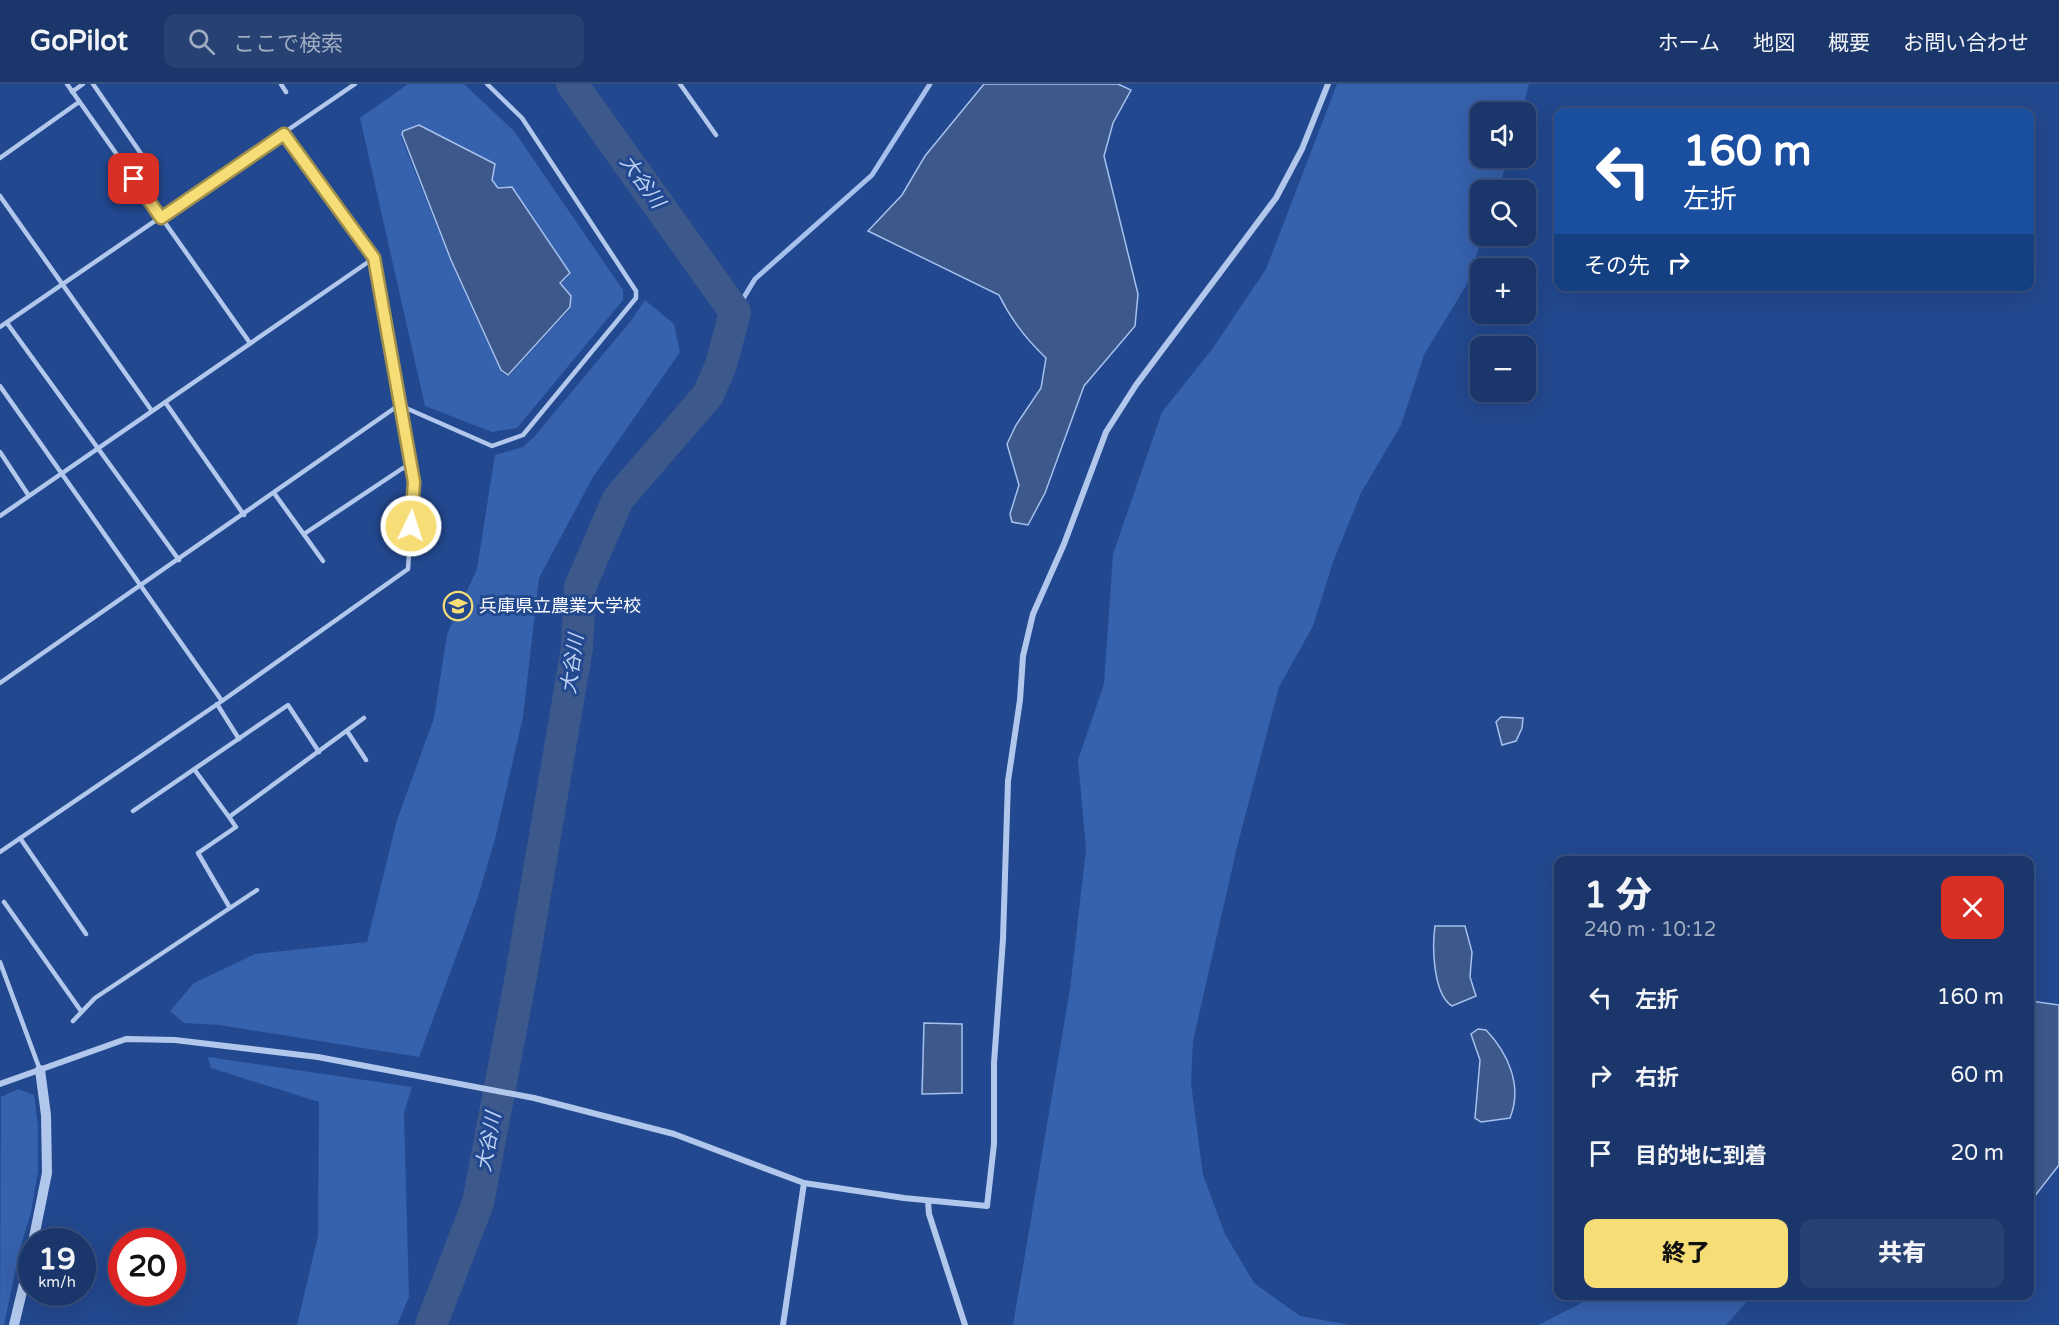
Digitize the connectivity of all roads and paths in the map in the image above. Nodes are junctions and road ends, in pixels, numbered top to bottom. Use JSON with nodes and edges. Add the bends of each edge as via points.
{"nodes":[{"id":1,"x":67,"y":84,"type":"edge"},
{"id":2,"x":83,"y":84,"type":"edge"},
{"id":3,"x":93,"y":84,"type":"edge"},
{"id":4,"x":280,"y":84,"type":"edge"},
{"id":5,"x":355,"y":84,"type":"edge"},
{"id":6,"x":487,"y":84,"type":"edge"},
{"id":7,"x":681,"y":84,"type":"edge"},
{"id":8,"x":1328,"y":84,"type":"edge"},
{"id":9,"x":72,"y":92,"type":"junction"},
{"id":10,"x":286,"y":92,"type":"dead end"},
{"id":11,"x":79,"y":102,"type":"junction"},
{"id":12,"x":284,"y":134,"type":"junction"},
{"id":13,"x":716,"y":135,"type":"dead end"},
{"id":14,"x":0,"y":158,"type":"edge"},
{"id":15,"x":146,"y":161,"type":"dead end"},
{"id":16,"x":0,"y":196,"type":"edge"},
{"id":17,"x":161,"y":218,"type":"junction"},
{"id":18,"x":374,"y":258,"type":"junction"},
{"id":19,"x":63,"y":284,"type":"junction"},
{"id":20,"x":7,"y":322,"type":"junction"},
{"id":21,"x":0,"y":327,"type":"edge"},
{"id":22,"x":250,"y":343,"type":"junction"},
{"id":23,"x":0,"y":386,"type":"edge"},
{"id":24,"x":165,"y":402,"type":"junction"},
{"id":25,"x":399,"y":405,"type":"junction"},
{"id":26,"x":152,"y":411,"type":"junction"},
{"id":27,"x":98,"y":449,"type":"junction"},
{"id":28,"x":0,"y":453,"type":"edge"},
{"id":29,"x":411,"y":469,"type":"junction"},
{"id":30,"x":62,"y":474,"type":"junction"},
{"id":31,"x":274,"y":493,"type":"junction"},
{"id":32,"x":29,"y":496,"type":"junction"},
{"id":33,"x":244,"y":515,"type":"junction"},
{"id":34,"x":0,"y":516,"type":"edge"},
{"id":35,"x":304,"y":534,"type":"junction"},
{"id":36,"x":179,"y":560,"type":"junction"},
{"id":37,"x":323,"y":561,"type":"dead end"},
{"id":38,"x":141,"y":587,"type":"junction"},
{"id":39,"x":0,"y":683,"type":"edge"},
{"id":40,"x":219,"y":703,"type":"junction"},
{"id":41,"x":364,"y":718,"type":"dead end"},
{"id":42,"x":347,"y":731,"type":"junction"},
{"id":43,"x":239,"y":739,"type":"junction"},
{"id":44,"x":319,"y":752,"type":"junction"},
{"id":45,"x":366,"y":760,"type":"dead end"},
{"id":46,"x":194,"y":770,"type":"junction"},
{"id":47,"x":133,"y":811,"type":"dead end"},
{"id":48,"x":229,"y":818,"type":"junction"},
{"id":49,"x":20,"y":838,"type":"junction"},
{"id":50,"x":0,"y":852,"type":"edge"},
{"id":51,"x":257,"y":890,"type":"dead end"},
{"id":52,"x":4,"y":902,"type":"dead end"},
{"id":53,"x":230,"y":908,"type":"junction"},
{"id":54,"x":86,"y":934,"type":"dead end"},
{"id":55,"x":0,"y":962,"type":"edge"},
{"id":56,"x":81,"y":1011,"type":"junction"},
{"id":57,"x":73,"y":1021,"type":"dead end"},
{"id":58,"x":40,"y":1070,"type":"junction"},
{"id":59,"x":0,"y":1083,"type":"edge"},
{"id":60,"x":804,"y":1182,"type":"junction"},
{"id":61,"x":928,"y":1201,"type":"junction"},
{"id":62,"x":36,"y":1228,"type":"edge"},
{"id":63,"x":19,"y":1306,"type":"edge"},
{"id":64,"x":14,"y":1325,"type":"edge"},
{"id":65,"x":783,"y":1325,"type":"edge"},
{"id":66,"x":965,"y":1325,"type":"edge"}],
"edges":[{"from":1,"to":9,"type":"lane"},
{"from":2,"to":9,"type":"lane"},
{"from":3,"to":15,"type":"lane"},
{"from":4,"to":10,"type":"lane"},
{"from":5,"to":12,"type":"lane"},
{"from":6,"to":25,"type":"lane","via":[[522,118],[636,291],[636,298],[523,435],[492,446]]},
{"from":7,"to":13,"type":"lane"},
{"from":8,"to":61,"type":"street","via":[[1276,198],[1136,385],[1106,432],[1033,614],[1023,656],[1008,781],[994,1063],[994,1144],[987,1206]]},
{"from":9,"to":11,"type":"lane"},
{"from":11,"to":14,"type":"lane"},
{"from":11,"to":17,"type":"lane"},
{"from":12,"to":17,"type":"lane"},
{"from":12,"to":18,"type":"lane"},
{"from":16,"to":19,"type":"lane"},
{"from":17,"to":19,"type":"lane"},
{"from":17,"to":22,"type":"lane"},
{"from":18,"to":22,"type":"lane"},
{"from":18,"to":25,"type":"lane"},
{"from":19,"to":20,"type":"lane"},
{"from":19,"to":26,"type":"lane"},
{"from":20,"to":21,"type":"lane"},
{"from":20,"to":27,"type":"lane"},
{"from":22,"to":24,"type":"lane"},
{"from":23,"to":30,"type":"lane"},
{"from":24,"to":26,"type":"lane"},
{"from":24,"to":33,"type":"lane"},
{"from":25,"to":29,"type":"lane"},
{"from":25,"to":31,"type":"lane"},
{"from":26,"to":27,"type":"lane"},
{"from":27,"to":30,"type":"lane"},
{"from":27,"to":36,"type":"lane"},
{"from":28,"to":32,"type":"lane"},
{"from":29,"to":35,"type":"lane","via":[[403,468]]},
{"from":29,"to":40,"type":"lane","via":[[414,482],[408,569]]},
{"from":30,"to":32,"type":"lane"},
{"from":30,"to":38,"type":"lane"},
{"from":31,"to":33,"type":"lane"},
{"from":31,"to":35,"type":"lane"},
{"from":32,"to":34,"type":"lane"},
{"from":33,"to":36,"type":"lane"},
{"from":35,"to":37,"type":"lane"},
{"from":36,"to":38,"type":"lane"},
{"from":38,"to":39,"type":"lane"},
{"from":38,"to":40,"type":"lane"},
{"from":40,"to":43,"type":"lane"},
{"from":40,"to":49,"type":"lane"},
{"from":41,"to":42,"type":"lane"},
{"from":42,"to":44,"type":"lane"},
{"from":42,"to":45,"type":"lane"},
{"from":43,"to":44,"type":"lane","via":[[288,705]]},
{"from":43,"to":46,"type":"lane"},
{"from":44,"to":48,"type":"lane"},
{"from":46,"to":47,"type":"lane"},
{"from":46,"to":48,"type":"lane"},
{"from":48,"to":53,"type":"lane","via":[[236,827],[198,853]]},
{"from":49,"to":50,"type":"lane"},
{"from":49,"to":54,"type":"lane"},
{"from":51,"to":53,"type":"lane"},
{"from":52,"to":56,"type":"lane"},
{"from":53,"to":56,"type":"lane"},
{"from":55,"to":58,"type":"lane"},
{"from":56,"to":57,"type":"lane"},
{"from":58,"to":59,"type":"street"},
{"from":58,"to":60,"type":"street","via":[[126,1039],[175,1040],[318,1057],[527,1097],[674,1134]]},
{"from":58,"to":62,"type":"street","via":[[47,1173]]},
{"from":60,"to":61,"type":"street"},
{"from":60,"to":65,"type":"street"},
{"from":61,"to":66,"type":"street"},
{"from":63,"to":64,"type":"street"}]}
